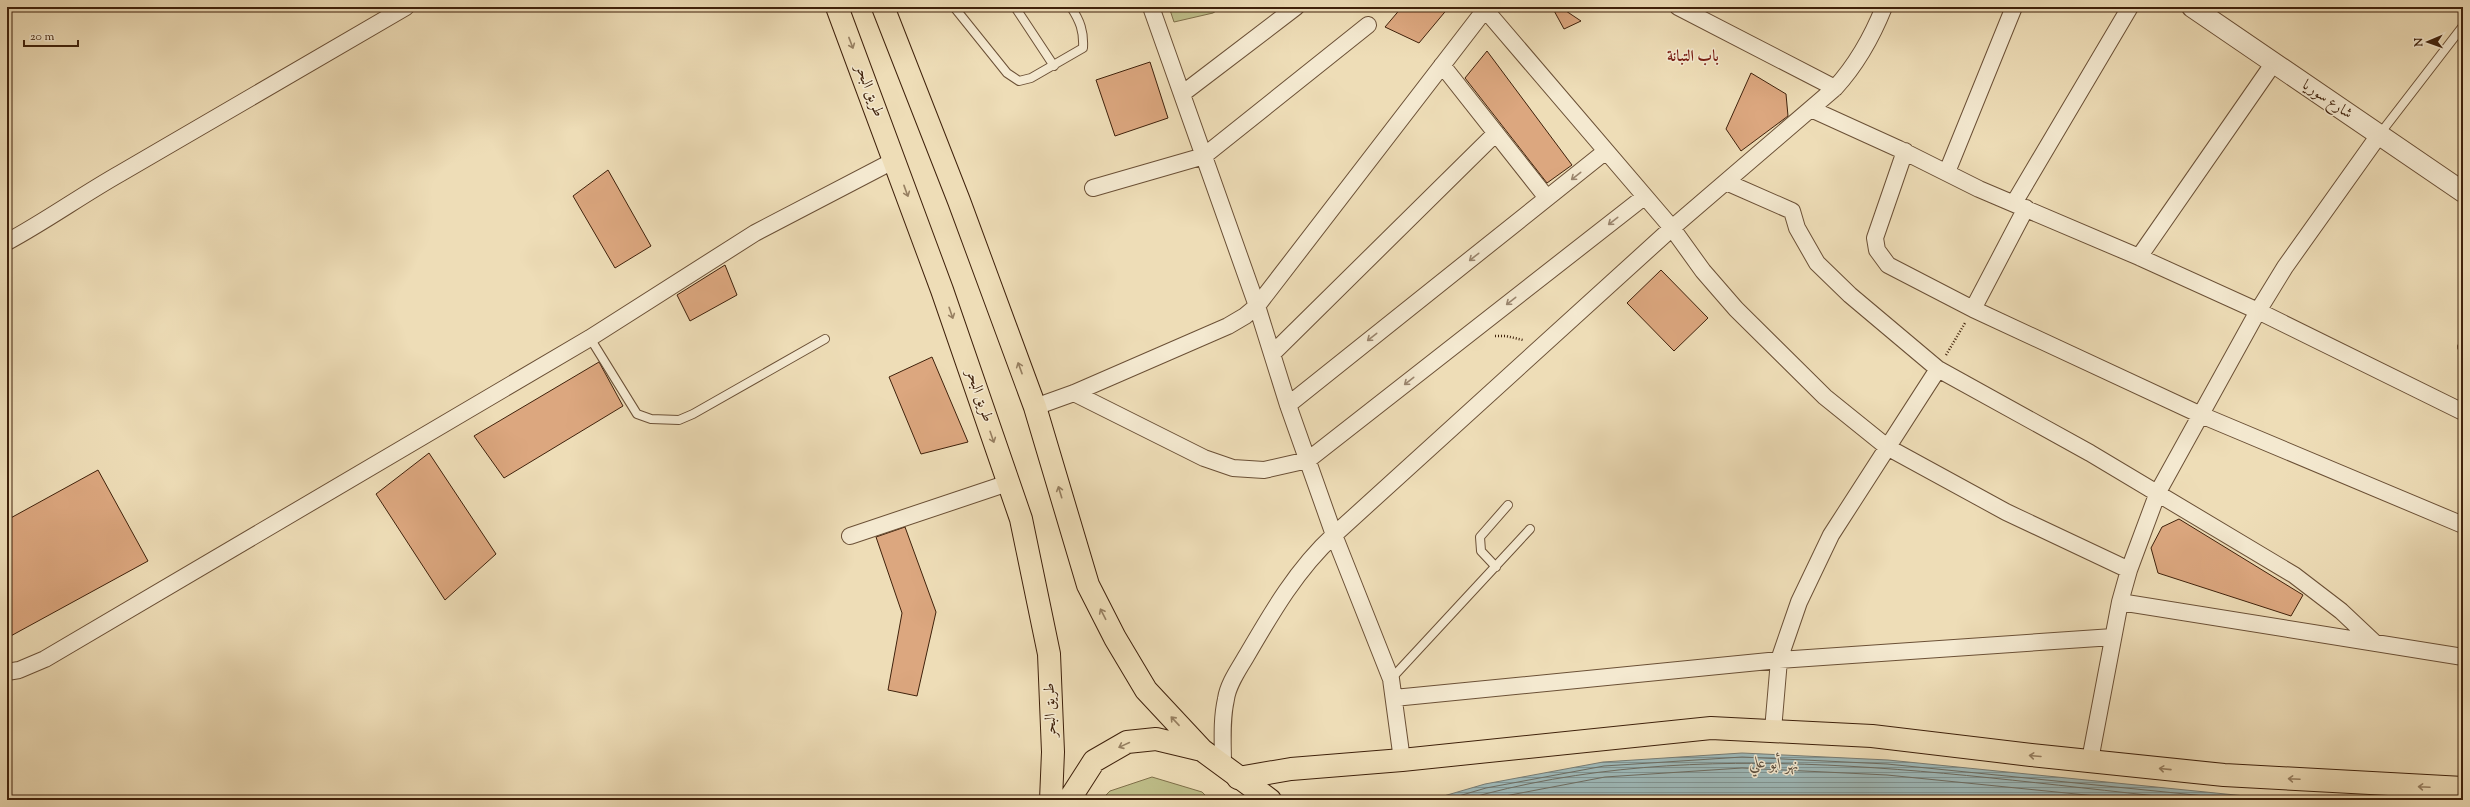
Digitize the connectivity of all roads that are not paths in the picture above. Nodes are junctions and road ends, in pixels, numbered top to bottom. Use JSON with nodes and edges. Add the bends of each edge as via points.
{"nodes":[{"id":1,"x":406,"y":7,"type":"edge"},
{"id":2,"x":837,"y":7,"type":"edge"},
{"id":3,"x":883,"y":7,"type":"edge"},
{"id":4,"x":954,"y":7,"type":"edge"},
{"id":5,"x":1015,"y":7,"type":"edge"},
{"id":6,"x":1071,"y":7,"type":"edge"},
{"id":7,"x":1151,"y":7,"type":"edge"},
{"id":8,"x":1296,"y":7,"type":"edge"},
{"id":9,"x":1678,"y":7,"type":"edge"},
{"id":10,"x":1884,"y":7,"type":"edge"},
{"id":11,"x":2014,"y":7,"type":"edge"},
{"id":12,"x":2130,"y":7,"type":"edge"},
{"id":13,"x":2192,"y":7,"type":"edge"},
{"id":14,"x":1485,"y":8,"type":"edge"},
{"id":15,"x":1368,"y":24,"type":"dead end"},
{"id":16,"x":2463,"y":26,"type":"edge"},
{"id":17,"x":2273,"y":64,"type":"junction"},
{"id":18,"x":1442,"y":65,"type":"junction"},
{"id":19,"x":1054,"y":66,"type":"junction"},
{"id":20,"x":1835,"y":88,"type":"junction"},
{"id":21,"x":1182,"y":94,"type":"junction"},
{"id":22,"x":1811,"y":109,"type":"junction"},
{"id":23,"x":1496,"y":133,"type":"junction"},
{"id":24,"x":2379,"y":135,"type":"junction"},
{"id":25,"x":1606,"y":151,"type":"junction"},
{"id":26,"x":1905,"y":151,"type":"junction"},
{"id":27,"x":1204,"y":156,"type":"junction"},
{"id":28,"x":895,"y":160,"type":"junction"},
{"id":29,"x":1947,"y":172,"type":"junction"},
{"id":30,"x":1726,"y":182,"type":"junction"},
{"id":31,"x":1093,"y":188,"type":"dead end"},
{"id":32,"x":2463,"y":192,"type":"edge"},
{"id":33,"x":1644,"y":197,"type":"junction"},
{"id":34,"x":1547,"y":198,"type":"junction"},
{"id":35,"x":2020,"y":206,"type":"junction"},
{"id":36,"x":1672,"y":228,"type":"junction"},
{"id":37,"x":7,"y":242,"type":"edge"},
{"id":38,"x":2139,"y":257,"type":"junction"},
{"id":39,"x":1257,"y":306,"type":"junction"},
{"id":40,"x":1972,"y":309,"type":"junction"},
{"id":41,"x":2258,"y":311,"type":"junction"},
{"id":42,"x":590,"y":338,"type":"junction"},
{"id":43,"x":825,"y":339,"type":"dead end"},
{"id":44,"x":1272,"y":354,"type":"junction"},
{"id":45,"x":1938,"y":369,"type":"junction"},
{"id":46,"x":1074,"y":393,"type":"junction"},
{"id":47,"x":1288,"y":405,"type":"junction"},
{"id":48,"x":1034,"y":407,"type":"junction"},
{"id":49,"x":2463,"y":412,"type":"edge"},
{"id":50,"x":2201,"y":415,"type":"junction"},
{"id":51,"x":1887,"y":447,"type":"junction"},
{"id":52,"x":1308,"y":460,"type":"junction"},
{"id":53,"x":1008,"y":483,"type":"junction"},
{"id":54,"x":2158,"y":492,"type":"junction"},
{"id":55,"x":1508,"y":505,"type":"dead end"},
{"id":56,"x":2463,"y":525,"type":"edge"},
{"id":57,"x":1530,"y":529,"type":"dead end"},
{"id":58,"x":1334,"y":535,"type":"junction"},
{"id":59,"x":850,"y":536,"type":"dead end"},
{"id":60,"x":1496,"y":568,"type":"junction"},
{"id":61,"x":2129,"y":570,"type":"junction"},
{"id":62,"x":2120,"y":602,"type":"junction"},
{"id":63,"x":2113,"y":637,"type":"junction"},
{"id":64,"x":2375,"y":643,"type":"junction"},
{"id":65,"x":2463,"y":656,"type":"edge"},
{"id":66,"x":1779,"y":660,"type":"junction"},
{"id":67,"x":7,"y":672,"type":"edge"},
{"id":68,"x":1391,"y":679,"type":"junction"},
{"id":69,"x":1394,"y":698,"type":"junction"},
{"id":70,"x":1773,"y":730,"type":"junction"},
{"id":71,"x":1202,"y":750,"type":"junction"},
{"id":72,"x":1402,"y":760,"type":"junction"},
{"id":73,"x":2090,"y":760,"type":"junction"},
{"id":74,"x":1231,"y":772,"type":"junction"},
{"id":75,"x":2459,"y":787,"type":"edge"},
{"id":76,"x":1051,"y":800,"type":"edge"},
{"id":77,"x":1069,"y":800,"type":"edge"},
{"id":78,"x":1270,"y":800,"type":"edge"}],
"edges":[{"from":1,"to":37,"type":"street"},
{"from":2,"to":28,"type":"main road","name":"طريق البحر","one_way":true},
{"from":48,"to":3,"type":"main road","one_way":true,"via":[[959,201]]},
{"from":4,"to":19,"type":"lane","via":[[1007,74],[1019,80],[1031,78]]},
{"from":5,"to":19,"type":"lane"},
{"from":6,"to":19,"type":"lane","via":[[1080,21],[1084,35],[1083,48]]},
{"from":7,"to":21,"type":"street"},
{"from":8,"to":21,"type":"street"},
{"from":9,"to":20,"type":"street"},
{"from":10,"to":20,"type":"street","via":[[1862,55]]},
{"from":11,"to":29,"type":"street"},
{"from":12,"to":35,"type":"street"},
{"from":13,"to":17,"type":"street","name":"شارع سوريا"},
{"from":14,"to":18,"type":"street"},
{"from":14,"to":25,"type":"street"},
{"from":15,"to":27,"type":"street"},
{"from":16,"to":24,"type":"lane"},
{"from":17,"to":24,"type":"street","name":"شارع سوريا"},
{"from":17,"to":38,"type":"street"},
{"from":18,"to":23,"type":"street"},
{"from":18,"to":39,"type":"street"},
{"from":20,"to":22,"type":"street"},
{"from":21,"to":27,"type":"street"},
{"from":22,"to":26,"type":"street"},
{"from":22,"to":30,"type":"street"},
{"from":23,"to":34,"type":"street"},
{"from":23,"to":44,"type":"street"},
{"from":24,"to":32,"type":"street","name":"شارع سوريا"},
{"from":24,"to":41,"type":"street","via":[[2285,267]]},
{"from":25,"to":33,"type":"street"},
{"from":25,"to":34,"type":"street","one_way":true},
{"from":26,"to":29,"type":"street"},
{"from":26,"to":40,"type":"street","via":[[1875,238],[1877,250],[1888,265]]},
{"from":27,"to":31,"type":"street"},
{"from":27,"to":39,"type":"street"},
{"from":28,"to":42,"type":"street","via":[[755,232]]},
{"from":28,"to":53,"type":"main road","name":"طريق البحر","one_way":true},
{"from":29,"to":35,"type":"street"},
{"from":30,"to":36,"type":"street"},
{"from":30,"to":45,"type":"street","via":[[1792,211],[1797,228],[1817,263],[1850,295]]},
{"from":33,"to":36,"type":"street"},
{"from":33,"to":52,"type":"street","one_way":true},
{"from":34,"to":47,"type":"street","one_way":true},
{"from":35,"to":38,"type":"street"},
{"from":35,"to":40,"type":"street"},
{"from":36,"to":51,"type":"street","via":[[1703,271],[1736,309],[1825,397]]},
{"from":36,"to":58,"type":"street"},
{"from":38,"to":41,"type":"street"},
{"from":39,"to":44,"type":"street"},
{"from":39,"to":46,"type":"street","via":[[1232,324]]},
{"from":40,"to":50,"type":"street"},
{"from":41,"to":49,"type":"street"},
{"from":41,"to":50,"type":"street"},
{"from":42,"to":43,"type":"lane","via":[[637,414],[651,419],[679,420],[705,409]]},
{"from":42,"to":67,"type":"street","via":[[45,659]]},
{"from":44,"to":47,"type":"street"},
{"from":45,"to":51,"type":"street"},
{"from":45,"to":54,"type":"street"},
{"from":46,"to":48,"type":"street"},
{"from":46,"to":52,"type":"street","via":[[1204,458],[1233,468],[1264,470]]},
{"from":47,"to":52,"type":"street"},
{"from":71,"to":48,"type":"main road","one_way":true,"via":[[1146,690],[1088,585]]},
{"from":50,"to":54,"type":"street"},
{"from":50,"to":56,"type":"street"},
{"from":51,"to":61,"type":"street","via":[[2006,512]]},
{"from":51,"to":66,"type":"street","via":[[1831,536],[1799,602]]},
{"from":52,"to":58,"type":"street"},
{"from":53,"to":59,"type":"street"},
{"from":53,"to":76,"type":"main road","name":"طريق البحر","via":[[1020,519],[1049,654],[1053,752]]},
{"from":54,"to":61,"type":"street"},
{"from":54,"to":64,"type":"street","via":[[2294,575],[2341,611]]},
{"from":55,"to":60,"type":"lane","via":[[1480,537],[1481,551]]},
{"from":57,"to":60,"type":"lane"},
{"from":58,"to":68,"type":"street"},
{"from":58,"to":74,"type":"street","via":[[1305,564],[1269,617],[1233,680],[1226,697],[1223,719]]},
{"from":60,"to":68,"type":"lane"},
{"from":61,"to":62,"type":"street"},
{"from":62,"to":63,"type":"street"},
{"from":62,"to":64,"type":"street"},
{"from":63,"to":66,"type":"street"},
{"from":63,"to":73,"type":"street"},
{"from":64,"to":65,"type":"street"},
{"from":66,"to":69,"type":"street"},
{"from":66,"to":70,"type":"street"},
{"from":68,"to":69,"type":"street"},
{"from":69,"to":72,"type":"street"},
{"from":70,"to":72,"type":"main road","via":[[1711,728]]},
{"from":73,"to":70,"type":"main road","one_way":true,"via":[[1872,736]]},
{"from":71,"to":74,"type":"main road"},
{"from":71,"to":77,"type":"main road","one_way":true,"via":[[1156,740],[1127,742],[1094,761]]},
{"from":72,"to":74,"type":"main road"},
{"from":75,"to":73,"type":"main road","one_way":true,"via":[[2224,775]]},
{"from":74,"to":78,"type":"main road"}]}
